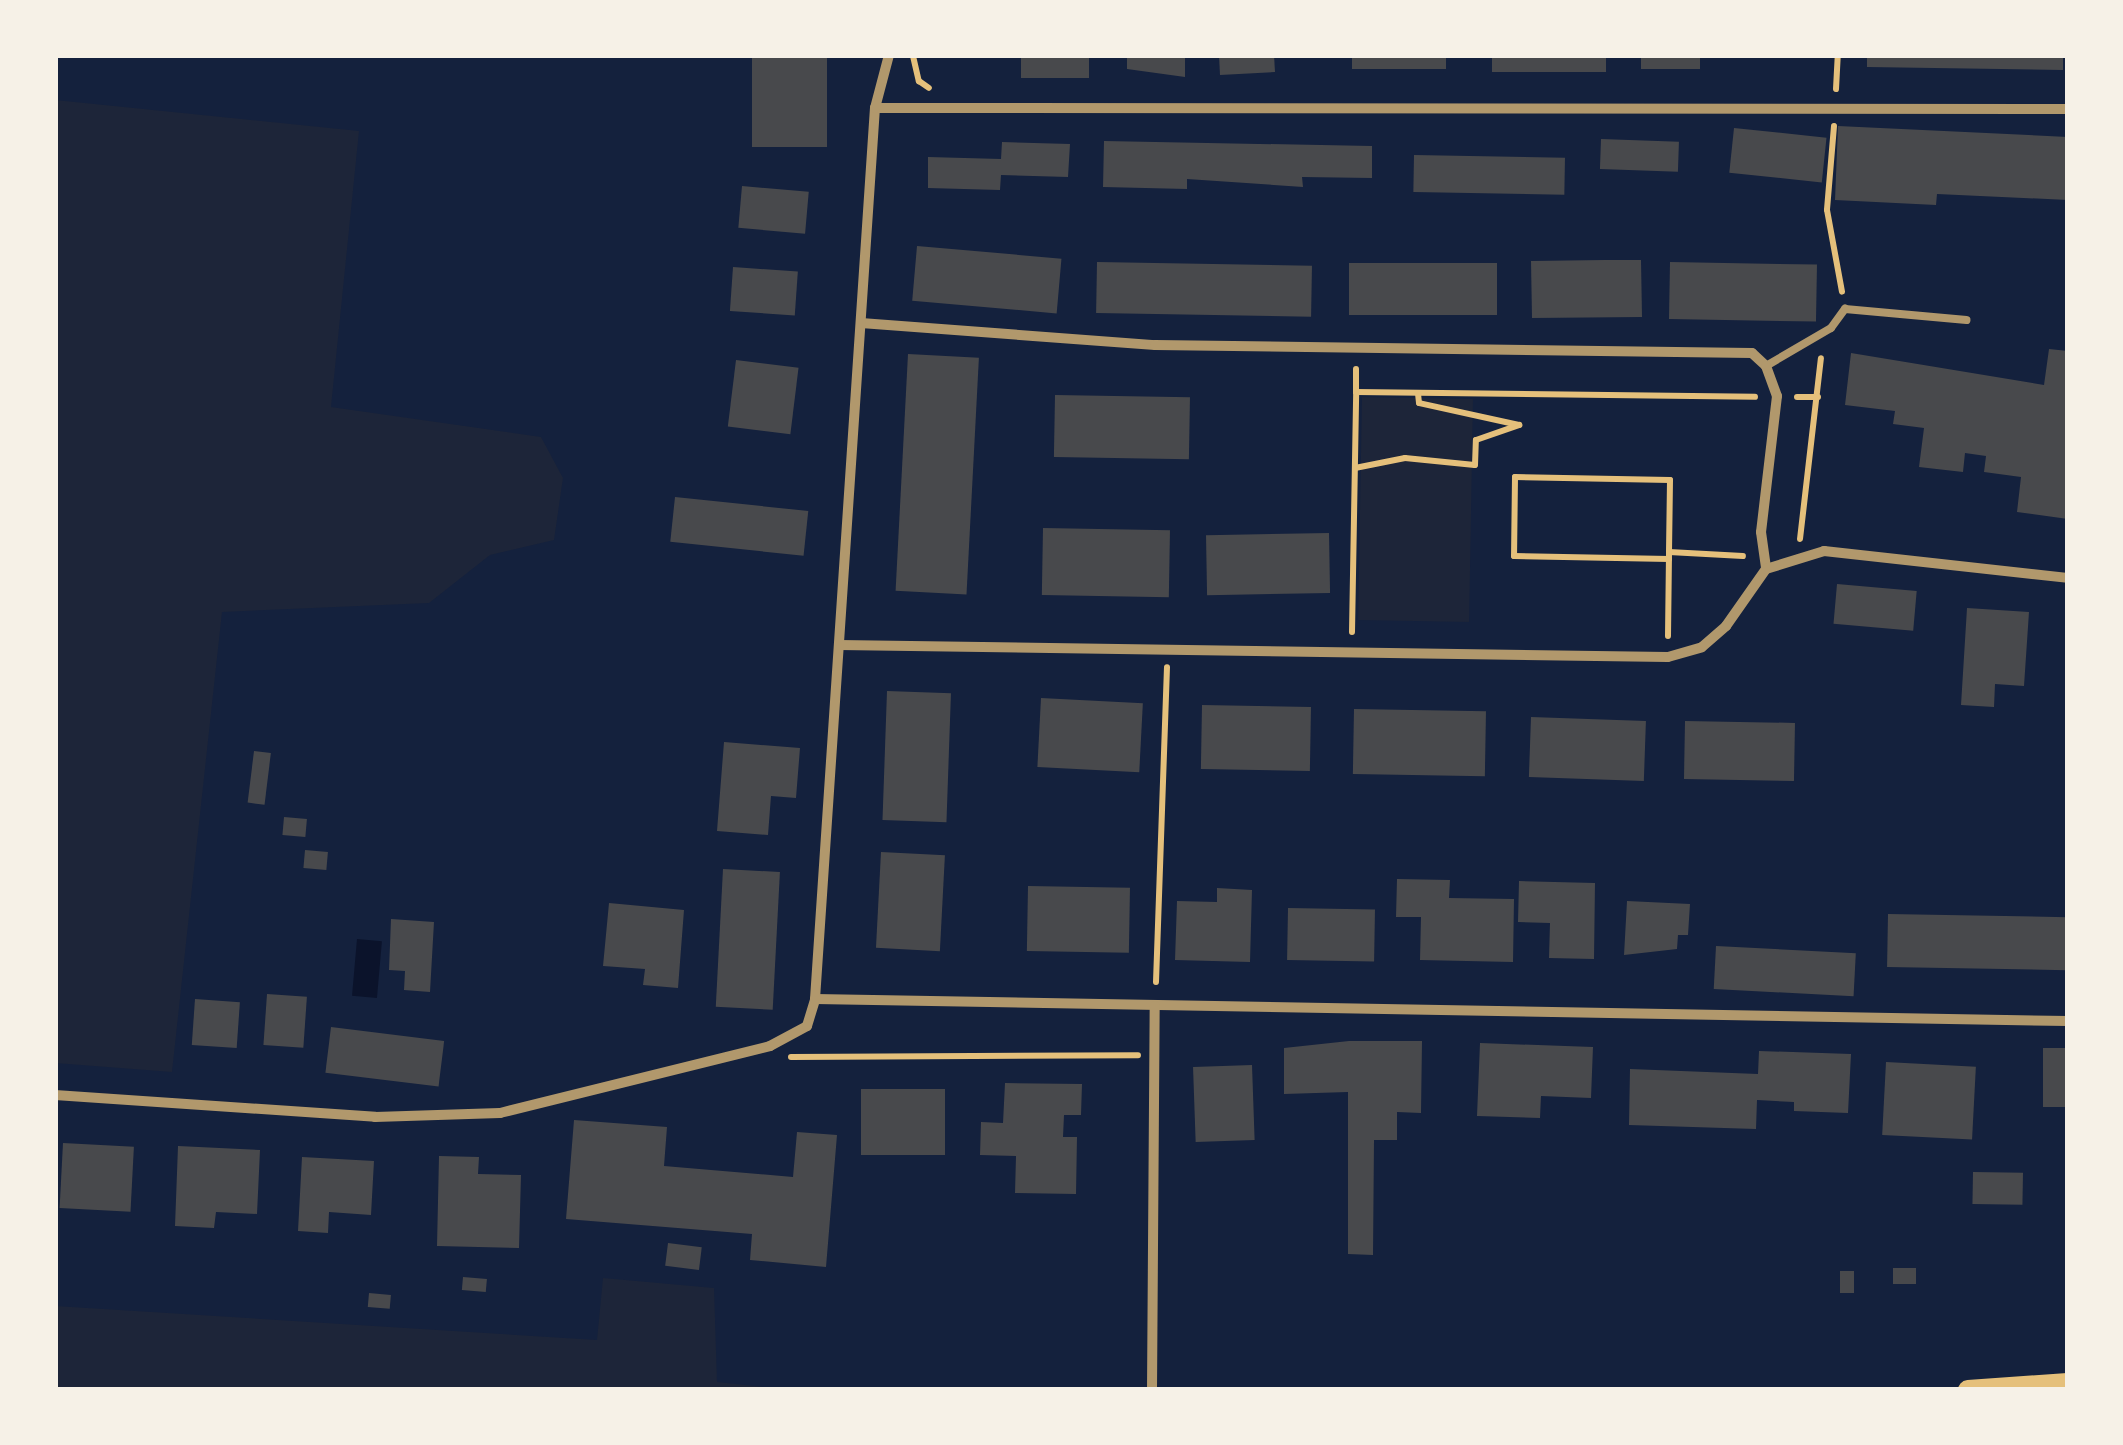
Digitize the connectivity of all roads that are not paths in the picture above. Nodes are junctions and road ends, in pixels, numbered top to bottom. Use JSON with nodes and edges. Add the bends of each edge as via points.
{"nodes":[{"id":1,"x":889,"y":55,"type":"edge"},
{"id":2,"x":875,"y":108,"type":"junction"},
{"id":3,"x":2068,"y":109,"type":"edge"},
{"id":4,"x":1967,"y":320,"type":"dead end"},
{"id":5,"x":860,"y":323,"type":"junction"},
{"id":6,"x":1766,"y":366,"type":"junction"},
{"id":7,"x":1765,"y":563,"type":"junction"},
{"id":8,"x":2068,"y":578,"type":"edge"},
{"id":9,"x":839,"y":645,"type":"junction"},
{"id":10,"x":815,"y":999,"type":"junction"},
{"id":11,"x":1155,"y":1006,"type":"junction"},
{"id":12,"x":2068,"y":1021,"type":"edge"},
{"id":13,"x":55,"y":1095,"type":"edge"},
{"id":14,"x":2067,"y":1382,"type":"edge"},
{"id":15,"x":1152,"y":1390,"type":"edge"},
{"id":16,"x":1968,"y":1390,"type":"edge"}],
"edges":[{"from":1,"to":2,"type":"street"},
{"from":2,"to":3,"type":"street"},
{"from":2,"to":5,"type":"street"},
{"from":4,"to":6,"type":"lane","via":[[1845,309],[1831,328]]},
{"from":5,"to":6,"type":"street","via":[[1155,345],[1731,352],[1752,353]]},
{"from":5,"to":9,"type":"street"},
{"from":6,"to":7,"type":"street","via":[[1776,396]]},
{"from":7,"to":8,"type":"street","via":[[1824,551]]},
{"from":7,"to":9,"type":"street","via":[[1726,626],[1702,647],[1668,657]]},
{"from":9,"to":10,"type":"street"},
{"from":10,"to":11,"type":"street"},
{"from":10,"to":13,"type":"street","via":[[807,1026],[770,1046],[500,1114],[375,1117]]},
{"from":11,"to":12,"type":"street"},
{"from":11,"to":15,"type":"street"},
{"from":14,"to":16,"type":"main road"}]}
